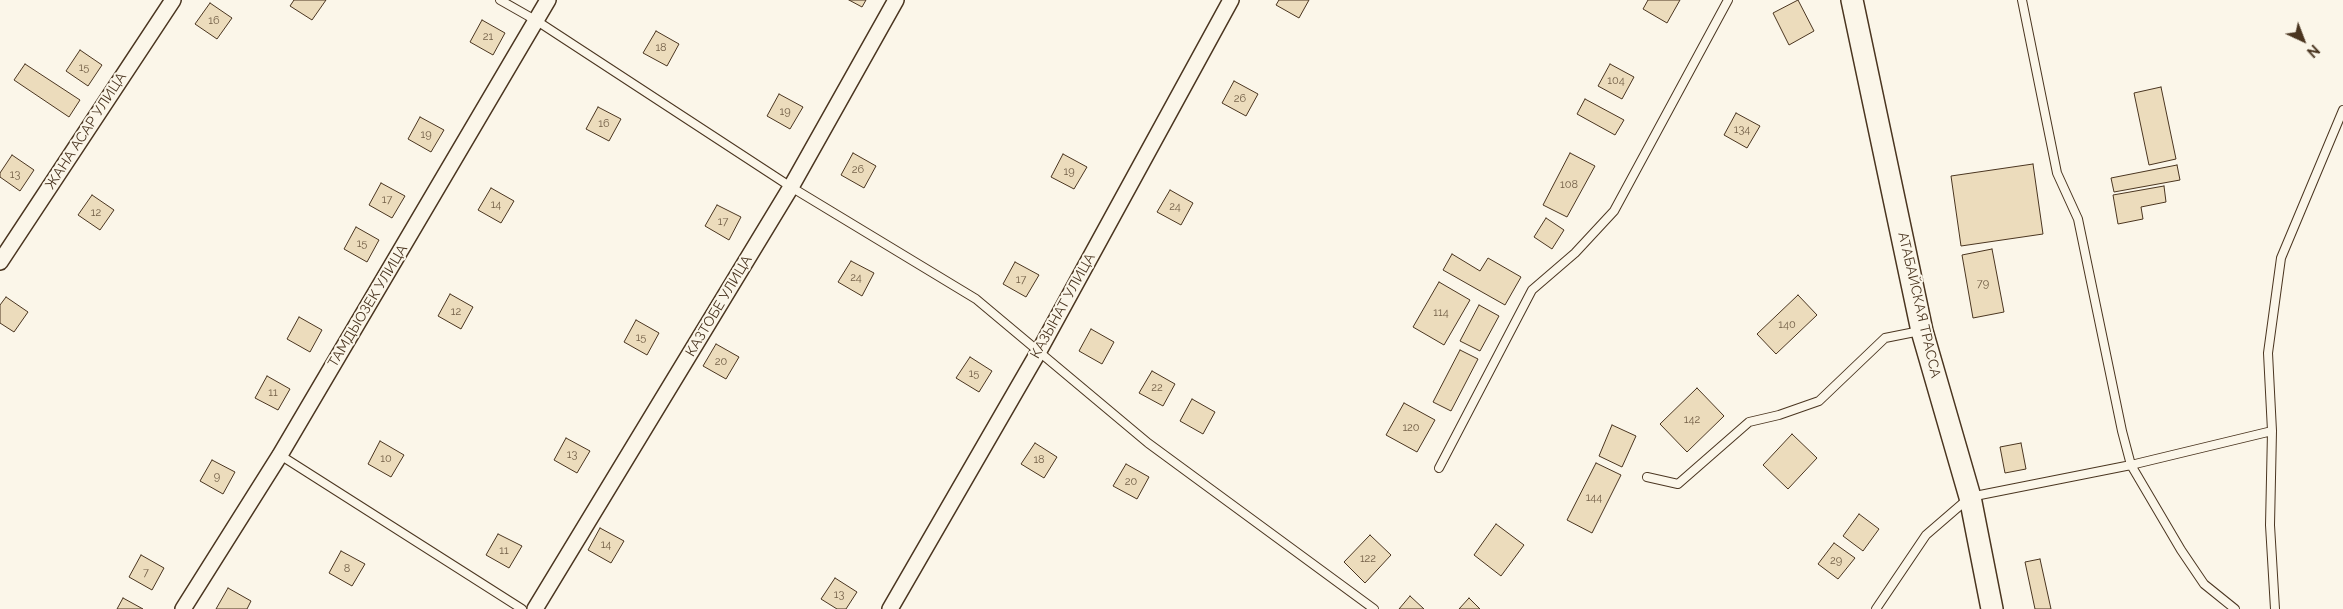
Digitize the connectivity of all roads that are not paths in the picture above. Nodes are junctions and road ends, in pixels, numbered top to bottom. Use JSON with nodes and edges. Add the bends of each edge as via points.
{"nodes":[{"id":1,"x":173,"y":0,"type":"edge"},
{"id":2,"x":500,"y":0,"type":"edge"},
{"id":3,"x":548,"y":0,"type":"edge"},
{"id":4,"x":896,"y":0,"type":"edge"},
{"id":5,"x":1231,"y":0,"type":"edge"},
{"id":6,"x":1728,"y":0,"type":"edge"},
{"id":7,"x":1852,"y":0,"type":"edge"},
{"id":8,"x":2022,"y":0,"type":"edge"},
{"id":9,"x":537,"y":21,"type":"junction"},
{"id":10,"x":2343,"y":110,"type":"edge"},
{"id":11,"x":791,"y":187,"type":"junction"},
{"id":12,"x":0,"y":262,"type":"edge"},
{"id":13,"x":1922,"y":330,"type":"junction"},
{"id":14,"x":1039,"y":351,"type":"junction"},
{"id":15,"x":2272,"y":430,"type":"junction"},
{"id":16,"x":280,"y":455,"type":"junction"},
{"id":17,"x":2131,"y":465,"type":"junction"},
{"id":18,"x":1439,"y":468,"type":"dead end"},
{"id":19,"x":1647,"y":477,"type":"dead end"},
{"id":20,"x":1970,"y":497,"type":"junction"},
{"id":21,"x":184,"y":609,"type":"edge"},
{"id":22,"x":522,"y":609,"type":"edge"},
{"id":23,"x":535,"y":609,"type":"edge"},
{"id":24,"x":890,"y":609,"type":"edge"},
{"id":25,"x":1374,"y":609,"type":"edge"},
{"id":26,"x":1876,"y":609,"type":"edge"},
{"id":27,"x":1992,"y":609,"type":"edge"},
{"id":28,"x":2235,"y":609,"type":"edge"},
{"id":29,"x":2275,"y":609,"type":"edge"}],
"edges":[{"from":1,"to":12,"type":"street","name":"ЖАНА АСАР УЛИЦА"},
{"from":2,"to":9,"type":"lane"},
{"from":3,"to":9,"type":"street","name":"ТАМДЫОЗЕК УЛИЦА"},
{"from":4,"to":11,"type":"street","name":"КАЗТОБЕ УЛИЦА"},
{"from":5,"to":14,"type":"street","name":"КАЗЫНАТ УЛИЦА"},
{"from":6,"to":18,"type":"lane","via":[[1614,211],[1575,253],[1532,290]]},
{"from":7,"to":13,"type":"main road","name":"АТАБАЙСКАЯ ТРАССА"},
{"from":8,"to":17,"type":"lane","via":[[2057,173],[2078,219]]},
{"from":9,"to":11,"type":"lane"},
{"from":9,"to":16,"type":"street","name":"ТАМДЫОЗЕК УЛИЦА"},
{"from":10,"to":15,"type":"lane","via":[[2281,258],[2268,353]]},
{"from":11,"to":14,"type":"lane","via":[[976,299]]},
{"from":11,"to":23,"type":"street","name":"КАЗТОБЕ УЛИЦА"},
{"from":13,"to":19,"type":"lane","via":[[1885,338],[1820,401],[1749,422],[1678,484]]},
{"from":13,"to":20,"type":"main road","name":"АТАБАЙСКАЯ ТРАССА"},
{"from":14,"to":24,"type":"street","name":"КАЗЫНАТ УЛИЦА"},
{"from":14,"to":25,"type":"lane","via":[[1148,443]]},
{"from":15,"to":17,"type":"lane"},
{"from":15,"to":29,"type":"lane","via":[[2270,525]]},
{"from":16,"to":21,"type":"street","name":"ТАМДЫОЗЕК УЛИЦА"},
{"from":16,"to":22,"type":"lane"},
{"from":17,"to":20,"type":"lane"},
{"from":17,"to":28,"type":"lane","via":[[2204,584]]},
{"from":20,"to":26,"type":"lane","via":[[1926,535]]},
{"from":20,"to":27,"type":"main road","name":"АТАБАЙСКАЯ ТРАССА"}]}
